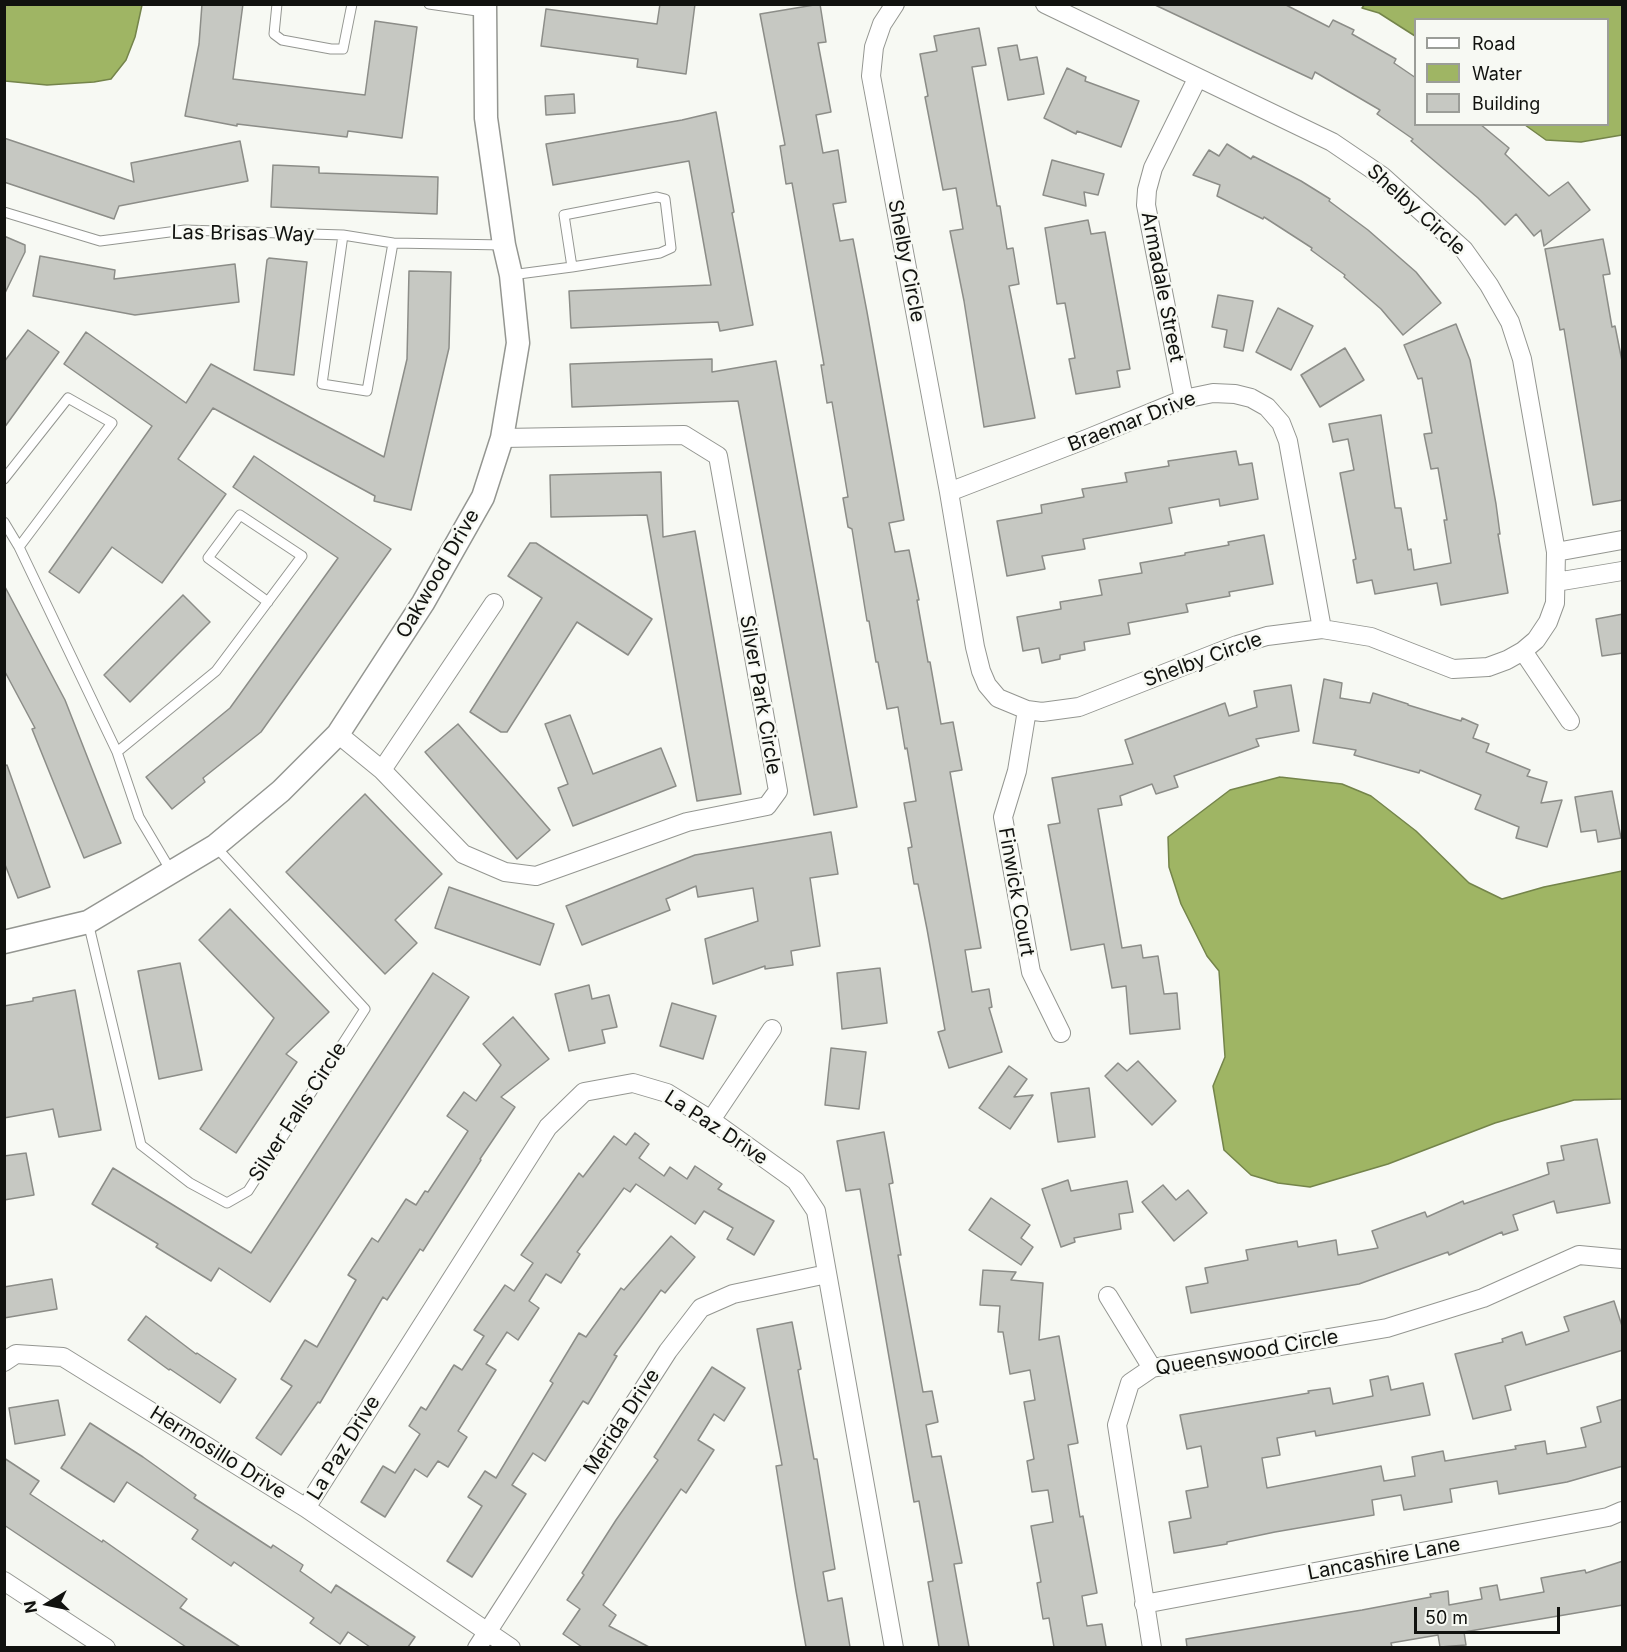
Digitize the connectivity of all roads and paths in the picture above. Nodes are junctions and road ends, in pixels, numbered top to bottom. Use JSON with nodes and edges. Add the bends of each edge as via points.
{"nodes":[{"id":1,"x":278,"y":4,"type":"edge"},
{"id":2,"x":352,"y":4,"type":"edge"},
{"id":3,"x":429,"y":4,"type":"edge"},
{"id":4,"x":895,"y":4,"type":"edge"},
{"id":5,"x":1045,"y":4,"type":"edge"},
{"id":6,"x":484,"y":8,"type":"edge"},
{"id":7,"x":1197,"y":78,"type":"junction"},
{"id":8,"x":4,"y":212,"type":"edge"},
{"id":9,"x":343,"y":235,"type":"junction"},
{"id":10,"x":393,"y":243,"type":"junction"},
{"id":11,"x":504,"y":245,"type":"junction"},
{"id":12,"x":572,"y":267,"type":"junction"},
{"id":13,"x":512,"y":275,"type":"junction"},
{"id":14,"x":1184,"y":399,"type":"junction"},
{"id":15,"x":502,"y":438,"type":"junction"},
{"id":16,"x":4,"y":480,"type":"edge"},
{"id":17,"x":950,"y":492,"type":"junction"},
{"id":18,"x":4,"y":522,"type":"edge"},
{"id":19,"x":1623,"y":540,"type":"edge"},
{"id":20,"x":19,"y":547,"type":"junction"},
{"id":21,"x":1556,"y":552,"type":"junction"},
{"id":22,"x":1623,"y":571,"type":"edge"},
{"id":23,"x":1556,"y":582,"type":"junction"},
{"id":24,"x":268,"y":602,"type":"junction"},
{"id":25,"x":494,"y":603,"type":"dead end"},
{"id":26,"x":1322,"y":629,"type":"junction"},
{"id":27,"x":1523,"y":651,"type":"junction"},
{"id":28,"x":1027,"y":710,"type":"junction"},
{"id":29,"x":1570,"y":721,"type":"dead end"},
{"id":30,"x":338,"y":734,"type":"junction"},
{"id":31,"x":117,"y":752,"type":"junction"},
{"id":32,"x":382,"y":770,"type":"junction"},
{"id":33,"x":215,"y":846,"type":"junction"},
{"id":34,"x":173,"y":873,"type":"junction"},
{"id":35,"x":88,"y":922,"type":"junction"},
{"id":36,"x":4,"y":942,"type":"edge"},
{"id":37,"x":772,"y":1029,"type":"dead end"},
{"id":38,"x":1061,"y":1033,"type":"dead end"},
{"id":39,"x":711,"y":1120,"type":"junction"},
{"id":40,"x":1623,"y":1258,"type":"edge"},
{"id":41,"x":826,"y":1274,"type":"junction"},
{"id":42,"x":1108,"y":1296,"type":"dead end"},
{"id":43,"x":4,"y":1362,"type":"edge"},
{"id":44,"x":1152,"y":1368,"type":"junction"},
{"id":45,"x":306,"y":1508,"type":"junction"},
{"id":46,"x":1623,"y":1511,"type":"edge"},
{"id":47,"x":4,"y":1581,"type":"edge"},
{"id":48,"x":1144,"y":1604,"type":"junction"},
{"id":49,"x":487,"y":1631,"type":"junction"},
{"id":50,"x":106,"y":1647,"type":"edge"},
{"id":51,"x":477,"y":1647,"type":"edge"},
{"id":52,"x":512,"y":1647,"type":"edge"},
{"id":53,"x":894,"y":1647,"type":"edge"},
{"id":54,"x":1152,"y":1647,"type":"edge"}],
"edges":[{"from":1,"to":2,"type":"lane","via":[[274,34],[282,40],[330,49],[343,49]]},
{"from":3,"to":6,"type":"lane"},
{"from":4,"to":17,"type":"street","name":"Shelby Circle","via":[[874,47],[872,76]]},
{"from":5,"to":7,"type":"street","name":"Shelby Circle"},
{"from":6,"to":11,"type":"street","name":"Oakwood Drive","via":[[486,118]]},
{"from":7,"to":14,"type":"street","name":"Armadale Street","via":[[1153,168],[1146,205]]},
{"from":7,"to":21,"type":"street","name":"Shelby Circle","via":[[1332,142],[1382,176],[1464,250],[1510,322],[1522,359]]},
{"from":8,"to":9,"type":"lane","name":"Las Brisas Way","via":[[100,241],[186,230]]},
{"from":9,"to":10,"type":"lane","name":"Las Brisas Way"},
{"from":9,"to":10,"type":"lane","name":"Las Brisas Way","via":[[322,384],[367,391]]},
{"from":10,"to":11,"type":"lane","name":"Las Brisas Way"},
{"from":11,"to":13,"type":"street","name":"Oakwood Drive"},
{"from":12,"to":12,"type":"lane","via":[[671,248],[665,199],[657,197],[564,215]]},
{"from":12,"to":13,"type":"lane"},
{"from":13,"to":15,"type":"street","name":"Oakwood Drive","via":[[518,344]]},
{"from":14,"to":17,"type":"street","name":"Braemar Drive"},
{"from":14,"to":26,"type":"street","name":"Braemar Drive","via":[[1213,393],[1235,394],[1268,407],[1281,423],[1288,441]]},
{"from":15,"to":30,"type":"street","name":"Oakwood Drive","via":[[483,497],[423,603]]},
{"from":15,"to":32,"type":"street","name":"Silver Park Circle","via":[[684,435],[718,456],[778,791],[767,806],[687,822],[536,876],[505,872],[463,854]]},
{"from":16,"to":20,"type":"lane","via":[[68,398],[112,423]]},
{"from":17,"to":28,"type":"street","name":"Shelby Circle","via":[[981,671],[998,698]]},
{"from":18,"to":20,"type":"lane"},
{"from":19,"to":21,"type":"street"},
{"from":20,"to":31,"type":"lane"},
{"from":21,"to":23,"type":"street","name":"Shelby Circle"},
{"from":22,"to":23,"type":"street"},
{"from":23,"to":27,"type":"street","name":"Shelby Circle","via":[[1555,603],[1548,622]]},
{"from":24,"to":24,"type":"lane","via":[[302,556],[240,515],[208,558]]},
{"from":24,"to":31,"type":"lane","via":[[216,671]]},
{"from":25,"to":32,"type":"street"},
{"from":26,"to":27,"type":"street","name":"Shelby Circle","via":[[1371,637],[1453,669],[1488,667]]},
{"from":26,"to":28,"type":"street","name":"Shelby Circle","via":[[1267,636],[1237,645],[1079,707]]},
{"from":27,"to":29,"type":"street"},
{"from":28,"to":38,"type":"street","name":"Finwick Court","via":[[1017,771],[1002,818],[1031,972]]},
{"from":30,"to":32,"type":"street","name":"Silver Park Circle"},
{"from":30,"to":33,"type":"street","name":"Oakwood Drive","via":[[281,791]]},
{"from":31,"to":34,"type":"lane","via":[[139,817]]},
{"from":33,"to":34,"type":"street","name":"Oakwood Drive"},
{"from":33,"to":35,"type":"lane","name":"Silver Falls Circle","via":[[365,1009],[248,1191],[227,1203],[190,1183],[141,1145]]},
{"from":34,"to":35,"type":"street","name":"Oakwood Drive"},
{"from":35,"to":36,"type":"street","name":"Oakwood Drive"},
{"from":37,"to":39,"type":"street"},
{"from":39,"to":41,"type":"street","name":"La Paz Drive","via":[[796,1180],[816,1211]]},
{"from":39,"to":45,"type":"street","name":"La Paz Drive","via":[[667,1094],[633,1083],[584,1092],[548,1127]]},
{"from":40,"to":44,"type":"street","name":"Queenswood Circle","via":[[1579,1255],[1483,1298],[1387,1328]]},
{"from":41,"to":49,"type":"street","name":"Merida Drive","via":[[733,1294],[701,1308],[668,1351]]},
{"from":41,"to":53,"type":"street","name":"La Paz Drive"},
{"from":42,"to":44,"type":"street"},
{"from":43,"to":45,"type":"street","name":"Hermosillo Drive","via":[[16,1354],[63,1357]]},
{"from":44,"to":48,"type":"street","name":"Queenswood Circle","via":[[1130,1383],[1117,1425]]},
{"from":45,"to":49,"type":"street","name":"Hermosillo Drive"},
{"from":46,"to":48,"type":"street","name":"Lancashire Lane","via":[[1608,1517]]},
{"from":47,"to":50,"type":"street"},
{"from":48,"to":54,"type":"street","name":"Queenswood Circle"},
{"from":49,"to":51,"type":"street","name":"Merida Drive"},
{"from":49,"to":52,"type":"street","name":"Hermosillo Drive"}]}
